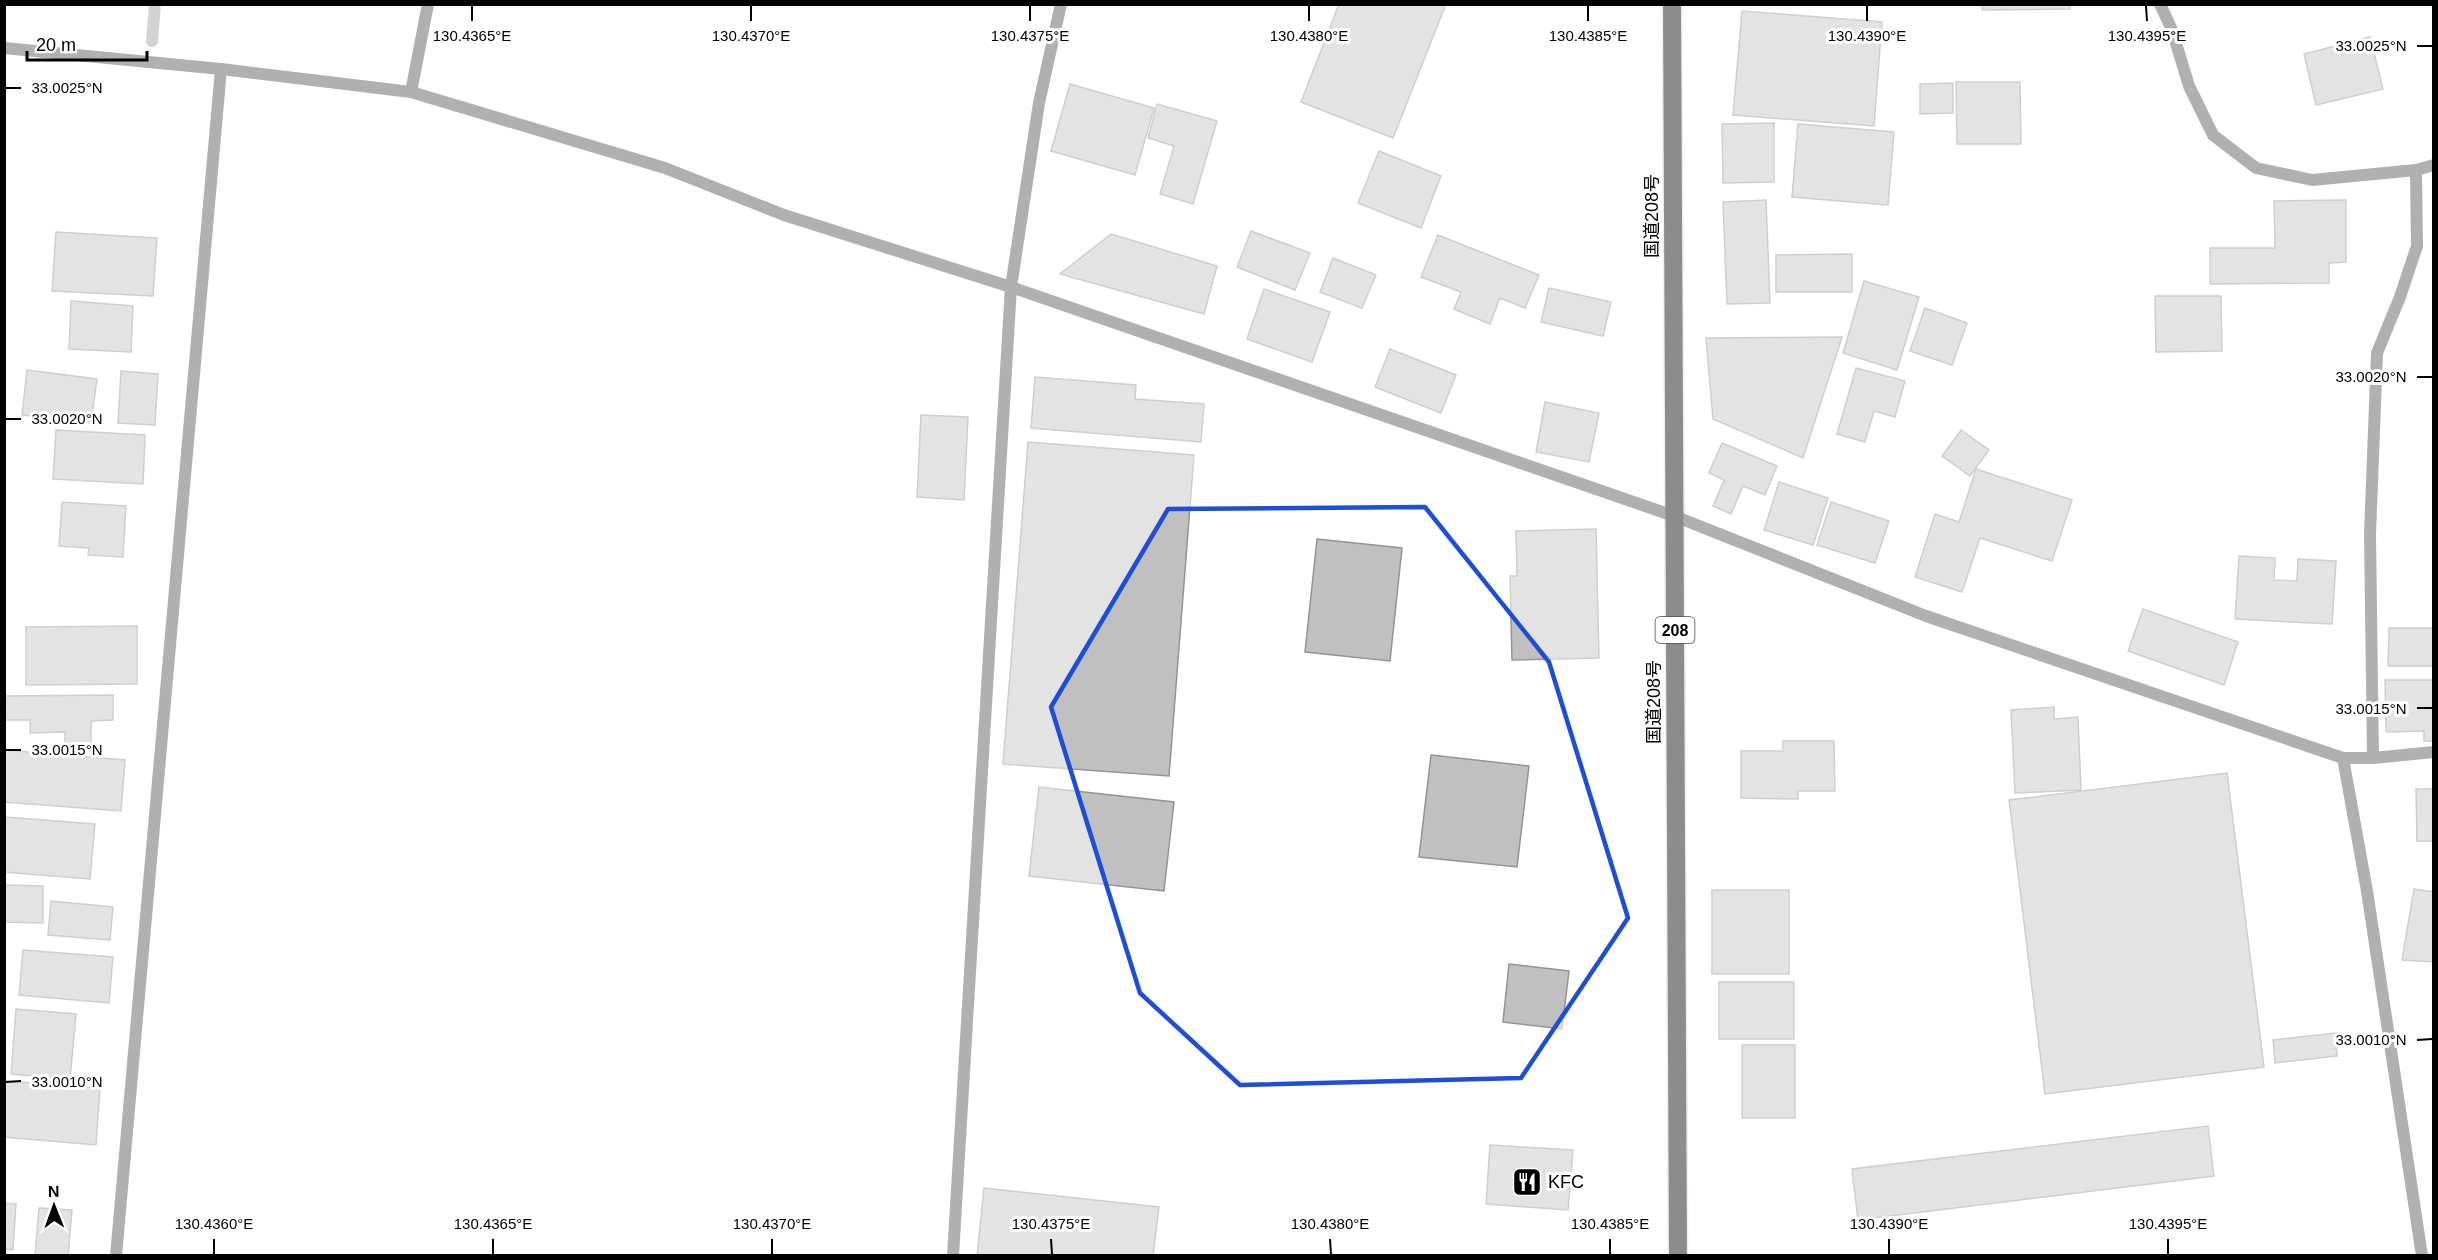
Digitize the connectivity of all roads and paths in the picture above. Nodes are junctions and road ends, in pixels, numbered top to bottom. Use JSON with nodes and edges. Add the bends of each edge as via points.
{"nodes":[{"id":1,"x":428,"y":4,"type":"edge"},
{"id":2,"x":1060,"y":4,"type":"edge"},
{"id":3,"x":1672,"y":4,"type":"edge"},
{"id":4,"x":2160,"y":4,"type":"edge"},
{"id":5,"x":4,"y":48,"type":"edge"},
{"id":6,"x":221,"y":69,"type":"junction"},
{"id":7,"x":411,"y":92,"type":"junction"},
{"id":8,"x":2433,"y":165,"type":"edge"},
{"id":9,"x":2415,"y":170,"type":"junction"},
{"id":10,"x":1011,"y":287,"type":"junction"},
{"id":11,"x":1674,"y":516,"type":"junction"},
{"id":12,"x":2433,"y":752,"type":"edge"},
{"id":13,"x":2343,"y":758,"type":"junction"},
{"id":14,"x":2373,"y":758,"type":"junction"},
{"id":15,"x":116,"y":1256,"type":"edge"},
{"id":16,"x":953,"y":1256,"type":"edge"},
{"id":17,"x":1678,"y":1256,"type":"edge"},
{"id":18,"x":2422,"y":1256,"type":"edge"}],
"edges":[{"from":1,"to":7,"type":"street"},
{"from":2,"to":10,"type":"street","via":[[1039,103]]},
{"from":3,"to":11,"type":"highway","name":"国道208号","number":"208"},
{"from":4,"to":9,"type":"street","via":[[2188,86],[2213,135],[2256,168],[2312,180]]},
{"from":5,"to":6,"type":"street"},
{"from":6,"to":7,"type":"street"},
{"from":6,"to":15,"type":"street"},
{"from":7,"to":10,"type":"street","via":[[665,168],[784,215]]},
{"from":8,"to":9,"type":"street"},
{"from":9,"to":14,"type":"street","via":[[2417,246],[2377,353],[2370,534]]},
{"from":10,"to":11,"type":"street"},
{"from":10,"to":16,"type":"street"},
{"from":11,"to":13,"type":"street","via":[[1926,616]]},
{"from":11,"to":17,"type":"highway","name":"国道208号","number":"208"},
{"from":12,"to":14,"type":"street"},
{"from":13,"to":14,"type":"street"},
{"from":13,"to":18,"type":"street"}]}
